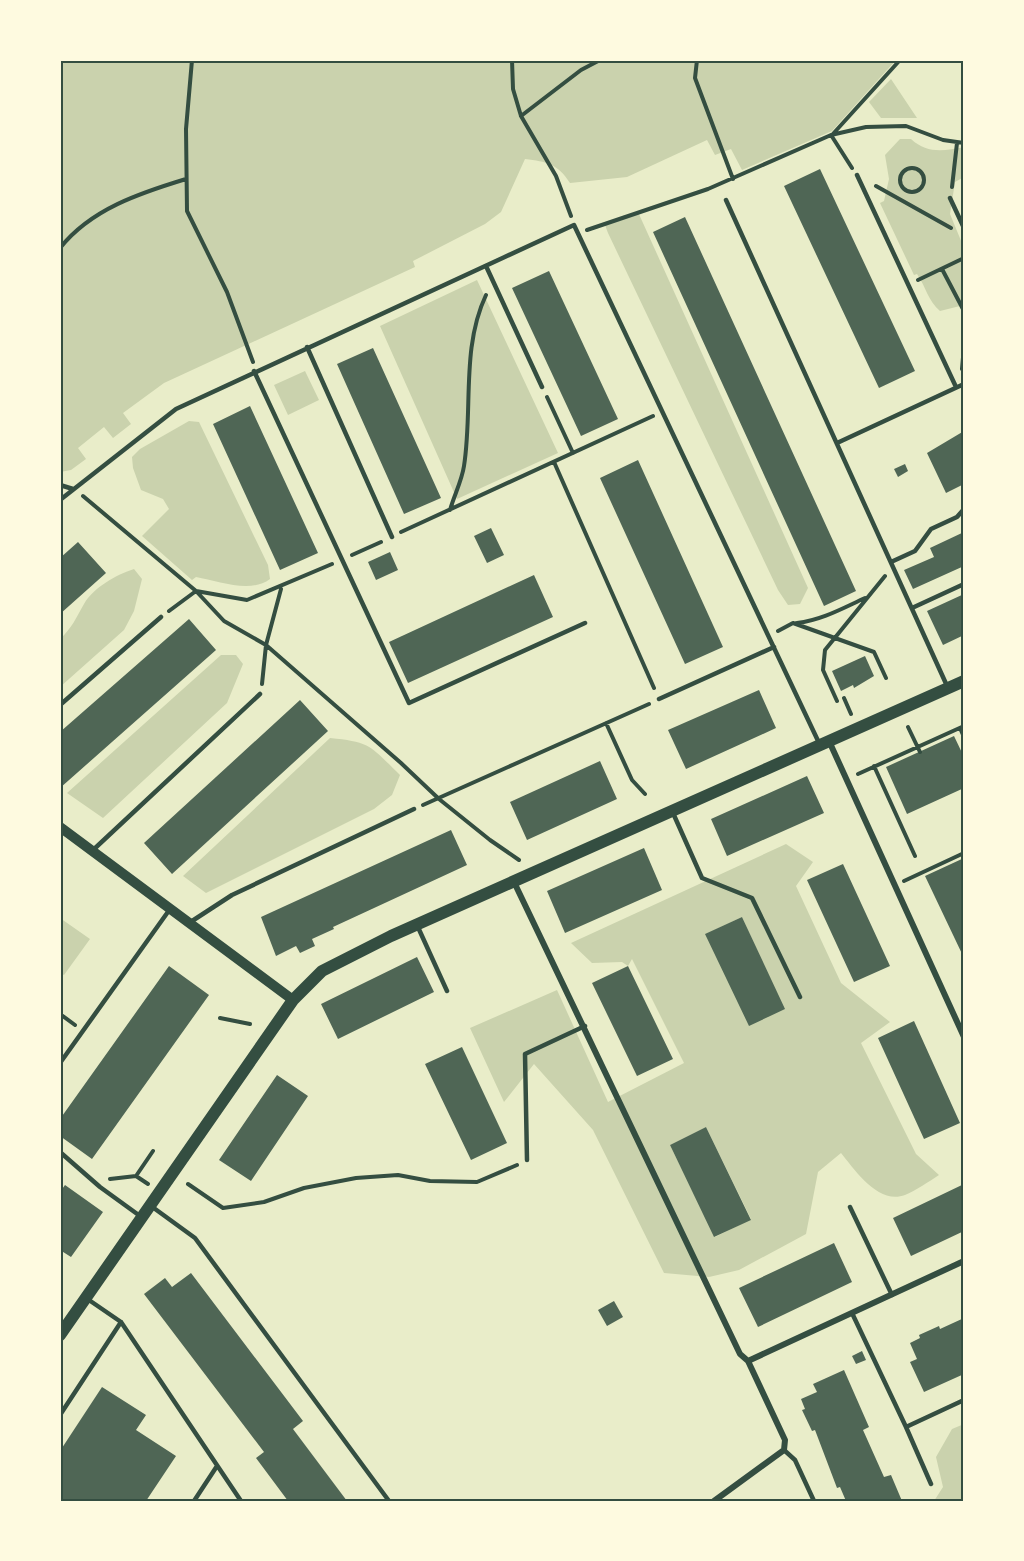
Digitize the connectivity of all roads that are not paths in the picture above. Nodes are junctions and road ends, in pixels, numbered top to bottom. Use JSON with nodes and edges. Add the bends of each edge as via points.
{"nodes":[{"id":1,"x":856,"y":175,"type":"road end"},
{"id":2,"x":950,"y":198,"type":"road end"},
{"id":3,"x":726,"y":200,"type":"dead end"},
{"id":4,"x":964,"y":227,"type":"edge"},
{"id":5,"x":486,"y":266,"type":"junction"},
{"id":6,"x":307,"y":347,"type":"junction"},
{"id":7,"x":254,"y":371,"type":"junction"},
{"id":8,"x":964,"y":384,"type":"edge"},
{"id":9,"x":542,"y":387,"type":"road end"},
{"id":10,"x":956,"y":387,"type":"junction"},
{"id":11,"x":837,"y":443,"type":"junction"},
{"id":12,"x":60,"y":486,"type":"edge"},
{"id":13,"x":73,"y":489,"type":"junction"},
{"id":14,"x":60,"y":500,"type":"edge"},
{"id":15,"x":964,"y":509,"type":"edge"},
{"id":16,"x":392,"y":537,"type":"road end"},
{"id":17,"x":891,"y":562,"type":"junction"},
{"id":18,"x":964,"y":584,"type":"edge"},
{"id":19,"x":912,"y":608,"type":"junction"},
{"id":20,"x":161,"y":617,"type":"road end"},
{"id":21,"x":585,"y":623,"type":"dead end"},
{"id":22,"x":774,"y":647,"type":"junction"},
{"id":23,"x":964,"y":681,"type":"edge"},
{"id":24,"x":948,"y":688,"type":"junction"},
{"id":25,"x":260,"y":694,"type":"road end"},
{"id":26,"x":659,"y":699,"type":"road end"},
{"id":27,"x":60,"y":705,"type":"edge"},
{"id":28,"x":824,"y":743,"type":"junction"},
{"id":29,"x":414,"y":809,"type":"road end"},
{"id":30,"x":672,"y":810,"type":"junction"},
{"id":31,"x":60,"y":827,"type":"edge"},
{"id":32,"x":92,"y":851,"type":"junction"},
{"id":33,"x":514,"y":881,"type":"junction"},
{"id":34,"x":170,"y":909,"type":"junction"},
{"id":35,"x":189,"y":923,"type":"junction"},
{"id":36,"x":417,"y":925,"type":"junction"},
{"id":37,"x":447,"y":991,"type":"dead end"},
{"id":38,"x":800,"y":997,"type":"dead end"},
{"id":39,"x":292,"y":1000,"type":"junction"},
{"id":40,"x":585,"y":1026,"type":"junction"},
{"id":41,"x":964,"y":1037,"type":"edge"},
{"id":42,"x":60,"y":1063,"type":"edge"},
{"id":43,"x":60,"y":1152,"type":"edge"},
{"id":44,"x":527,"y":1160,"type":"road end"},
{"id":45,"x":151,"y":1206,"type":"junction"},
{"id":46,"x":850,"y":1207,"type":"dead end"},
{"id":47,"x":143,"y":1217,"type":"junction"},
{"id":48,"x":964,"y":1261,"type":"edge"},
{"id":49,"x":892,"y":1294,"type":"junction"},
{"id":50,"x":86,"y":1298,"type":"junction"},
{"id":51,"x":852,"y":1313,"type":"junction"},
{"id":52,"x":121,"y":1322,"type":"junction"},
{"id":53,"x":60,"y":1335,"type":"edge"},
{"id":54,"x":748,"y":1361,"type":"junction"},
{"id":55,"x":964,"y":1400,"type":"edge"},
{"id":56,"x":60,"y":1414,"type":"edge"},
{"id":57,"x":906,"y":1426,"type":"junction"},
{"id":58,"x":784,"y":1450,"type":"junction"},
{"id":59,"x":217,"y":1466,"type":"junction"},
{"id":60,"x":931,"y":1484,"type":"dead end"},
{"id":61,"x":194,"y":1501,"type":"edge"},
{"id":62,"x":241,"y":1501,"type":"edge"},
{"id":63,"x":389,"y":1501,"type":"edge"},
{"id":64,"x":714,"y":1501,"type":"edge"},
{"id":65,"x":814,"y":1501,"type":"edge"}],
"edges":[{"from":1,"to":10,"type":"lane"},
{"from":2,"to":4,"type":"lane"},
{"from":3,"to":11,"type":"lane"},
{"from":5,"to":6,"type":"lane"},
{"from":5,"to":9,"type":"lane"},
{"from":5,"to":22,"type":"lane","via":[[574,225]]},
{"from":6,"to":7,"type":"lane"},
{"from":6,"to":16,"type":"lane"},
{"from":7,"to":13,"type":"lane","via":[[176,409]]},
{"from":7,"to":21,"type":"lane","via":[[409,703]]},
{"from":8,"to":10,"type":"lane"},
{"from":10,"to":11,"type":"lane"},
{"from":11,"to":17,"type":"lane"},
{"from":12,"to":13,"type":"lane"},
{"from":13,"to":14,"type":"lane"},
{"from":15,"to":17,"type":"lane","via":[[957,517],[931,529],[915,551]]},
{"from":17,"to":19,"type":"lane"},
{"from":18,"to":19,"type":"lane"},
{"from":19,"to":24,"type":"lane"},
{"from":20,"to":27,"type":"lane"},
{"from":22,"to":26,"type":"lane"},
{"from":22,"to":28,"type":"lane"},
{"from":23,"to":24,"type":"main road"},
{"from":24,"to":28,"type":"main road"},
{"from":25,"to":32,"type":"lane"},
{"from":28,"to":30,"type":"main road"},
{"from":28,"to":41,"type":"street","via":[[846,779]]},
{"from":29,"to":35,"type":"lane","via":[[232,895]]},
{"from":30,"to":33,"type":"main road"},
{"from":30,"to":38,"type":"lane","via":[[702,878],[752,898]]},
{"from":31,"to":32,"type":"street"},
{"from":32,"to":34,"type":"street"},
{"from":33,"to":36,"type":"main road"},
{"from":33,"to":40,"type":"street"},
{"from":34,"to":35,"type":"street"},
{"from":34,"to":42,"type":"lane"},
{"from":35,"to":39,"type":"street"},
{"from":36,"to":37,"type":"lane"},
{"from":36,"to":39,"type":"main road","via":[[322,971]]},
{"from":39,"to":45,"type":"main road"},
{"from":40,"to":44,"type":"lane","via":[[525,1054]]},
{"from":40,"to":54,"type":"street","via":[[740,1354]]},
{"from":43,"to":47,"type":"lane","via":[[99,1187]]},
{"from":45,"to":47,"type":"main road"},
{"from":45,"to":63,"type":"lane","via":[[195,1238]]},
{"from":46,"to":49,"type":"lane"},
{"from":47,"to":50,"type":"main road"},
{"from":48,"to":49,"type":"street"},
{"from":49,"to":51,"type":"street"},
{"from":50,"to":52,"type":"lane"},
{"from":50,"to":53,"type":"main road"},
{"from":51,"to":54,"type":"street"},
{"from":51,"to":57,"type":"lane"},
{"from":52,"to":56,"type":"lane"},
{"from":52,"to":59,"type":"lane"},
{"from":54,"to":58,"type":"street","via":[[784,1440]]},
{"from":55,"to":57,"type":"lane"},
{"from":57,"to":60,"type":"lane"},
{"from":58,"to":64,"type":"street"},
{"from":58,"to":65,"type":"lane","via":[[795,1460]]},
{"from":59,"to":61,"type":"lane"},
{"from":59,"to":62,"type":"lane"}]}
